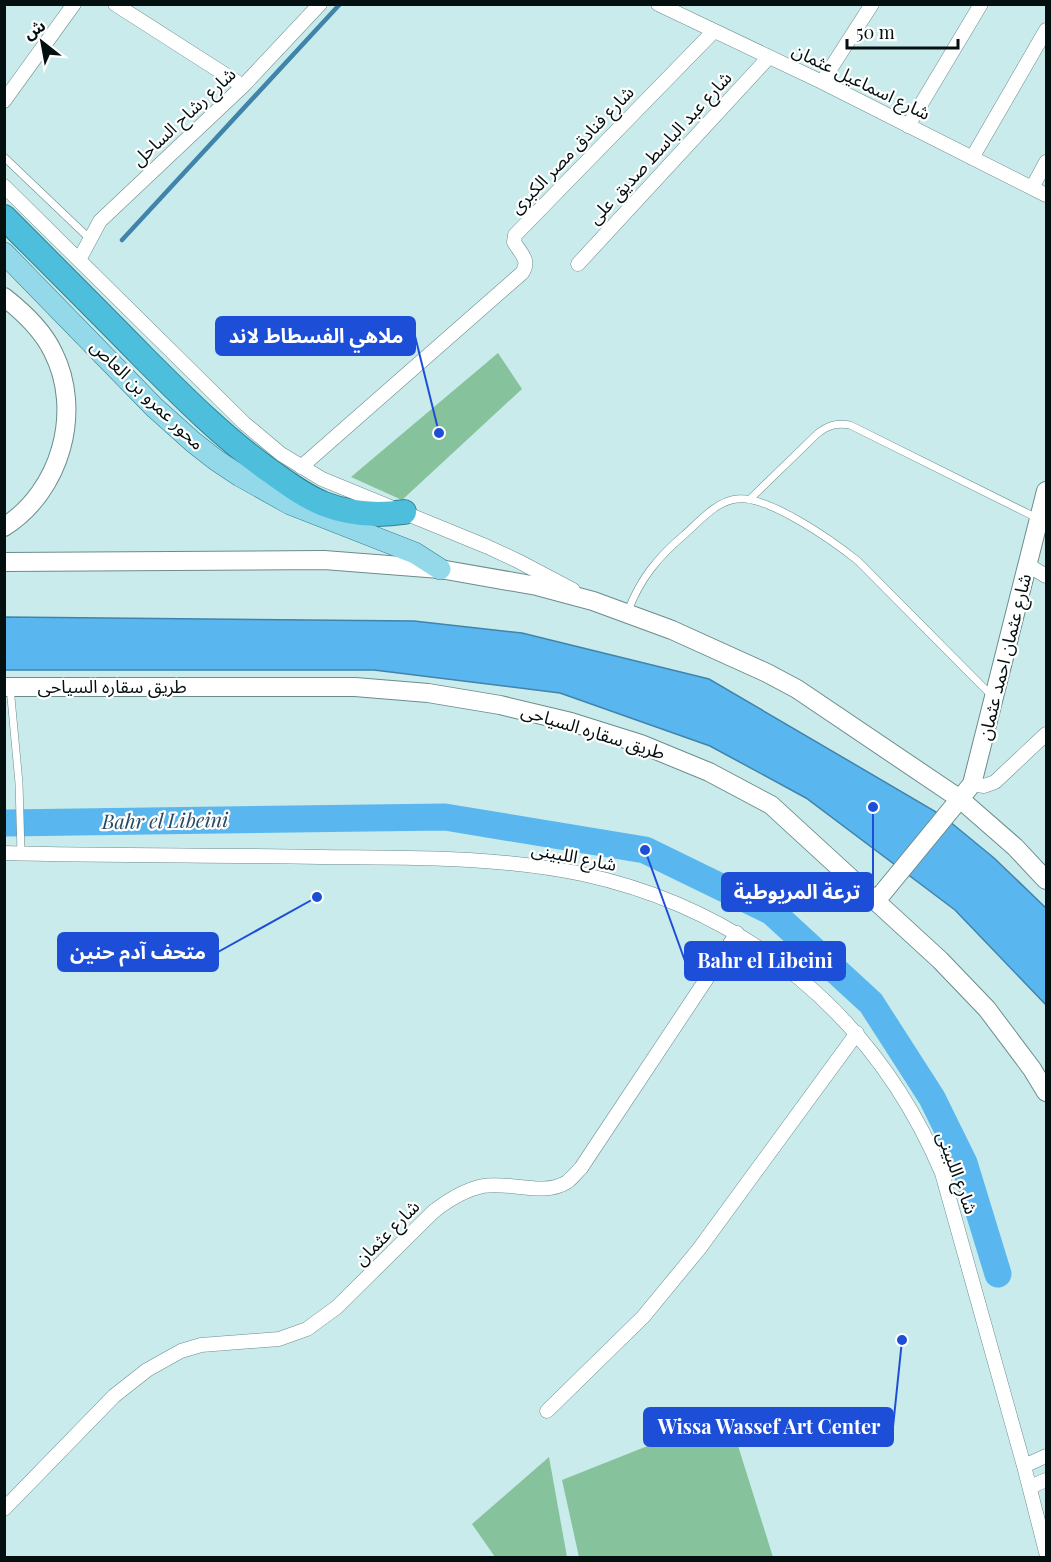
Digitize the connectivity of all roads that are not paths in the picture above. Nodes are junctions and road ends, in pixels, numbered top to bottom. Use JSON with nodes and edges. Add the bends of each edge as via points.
{"nodes":[{"id":1,"x":74,"y":4,"type":"edge"},
{"id":2,"x":115,"y":4,"type":"edge"},
{"id":3,"x":320,"y":4,"type":"edge"},
{"id":4,"x":658,"y":4,"type":"edge"},
{"id":5,"x":872,"y":4,"type":"edge"},
{"id":6,"x":981,"y":4,"type":"edge"},
{"id":7,"x":133,"y":9,"type":"edge"},
{"id":8,"x":1047,"y":30,"type":"edge"},
{"id":9,"x":714,"y":31,"type":"junction"},
{"id":10,"x":769,"y":57,"type":"junction"},
{"id":11,"x":822,"y":82,"type":"junction"},
{"id":12,"x":243,"y":86,"type":"junction"},
{"id":13,"x":4,"y":101,"type":"edge"},
{"id":14,"x":908,"y":126,"type":"junction"},
{"id":15,"x":4,"y":157,"type":"edge"},
{"id":16,"x":972,"y":158,"type":"junction"},
{"id":17,"x":1047,"y":162,"type":"edge"},
{"id":18,"x":4,"y":186,"type":"edge"},
{"id":19,"x":1032,"y":188,"type":"junction"},
{"id":20,"x":1047,"y":195,"type":"edge"},
{"id":21,"x":4,"y":216,"type":"edge"},
{"id":22,"x":90,"y":239,"type":"junction"},
{"id":23,"x":4,"y":253,"type":"edge"},
{"id":24,"x":79,"y":260,"type":"junction"},
{"id":25,"x":578,"y":264,"type":"dead end"},
{"id":26,"x":4,"y":297,"type":"edge"},
{"id":27,"x":301,"y":467,"type":"junction"},
{"id":28,"x":1047,"y":491,"type":"edge"},
{"id":29,"x":749,"y":500,"type":"junction"},
{"id":30,"x":404,"y":512,"type":"junction"},
{"id":31,"x":1039,"y":519,"type":"junction"},
{"id":32,"x":4,"y":527,"type":"edge"},
{"id":33,"x":4,"y":562,"type":"edge"},
{"id":34,"x":1028,"y":565,"type":"junction"},
{"id":35,"x":440,"y":569,"type":"junction"},
{"id":36,"x":1047,"y":576,"type":"edge"},
{"id":37,"x":593,"y":602,"type":"junction"},
{"id":38,"x":627,"y":614,"type":"junction"},
{"id":39,"x":7,"y":687,"type":"edge"},
{"id":40,"x":994,"y":698,"type":"junction"},
{"id":41,"x":1047,"y":734,"type":"edge"},
{"id":42,"x":972,"y":784,"type":"junction"},
{"id":43,"x":960,"y":799,"type":"junction"},
{"id":44,"x":21,"y":847,"type":"junction"},
{"id":45,"x":4,"y":852,"type":"edge"},
{"id":46,"x":1047,"y":880,"type":"edge"},
{"id":47,"x":880,"y":895,"type":"junction"},
{"id":48,"x":737,"y":933,"type":"junction"},
{"id":49,"x":857,"y":1033,"type":"junction"},
{"id":50,"x":1047,"y":1092,"type":"edge"},
{"id":51,"x":547,"y":1411,"type":"dead end"},
{"id":52,"x":1047,"y":1456,"type":"edge"},
{"id":53,"x":1024,"y":1466,"type":"junction"},
{"id":54,"x":1047,"y":1480,"type":"edge"},
{"id":55,"x":1030,"y":1487,"type":"junction"},
{"id":56,"x":4,"y":1509,"type":"edge"},
{"id":57,"x":1047,"y":1552,"type":"edge"}],
"edges":[{"from":1,"to":13,"type":"street"},
{"from":2,"to":7,"type":"street"},
{"from":3,"to":12,"type":"street","name":"شارع رشاح الساحل"},
{"from":4,"to":9,"type":"street","name":"شارع اسماعيل عثمان"},
{"from":5,"to":11,"type":"street"},
{"from":6,"to":14,"type":"street"},
{"from":7,"to":12,"type":"street"},
{"from":8,"to":16,"type":"street"},
{"from":9,"to":10,"type":"street","name":"شارع اسماعيل عثمان"},
{"from":9,"to":27,"type":"street","name":"شارع فنادق مصر الكبرى","via":[[518,232],[514,242],[525,259],[522,273]]},
{"from":10,"to":11,"type":"street","name":"شارع اسماعيل عثمان"},
{"from":10,"to":25,"type":"street","name":"شارع عبد الباسط صديق على"},
{"from":11,"to":14,"type":"street","name":"شارع اسماعيل عثمان"},
{"from":12,"to":22,"type":"street","name":"شارع رشاح الساحل","via":[[105,216]]},
{"from":14,"to":16,"type":"street","name":"شارع اسماعيل عثمان"},
{"from":15,"to":22,"type":"lane"},
{"from":16,"to":19,"type":"street","name":"شارع اسماعيل عثمان"},
{"from":17,"to":19,"type":"street"},
{"from":18,"to":24,"type":"street"},
{"from":19,"to":20,"type":"street","name":"شارع اسماعيل عثمان"},
{"from":21,"to":30,"type":"highway","via":[[183,397],[256,461],[325,504],[372,514]]},
{"from":22,"to":24,"type":"street","name":"شارع رشاح الساحل"},
{"from":23,"to":35,"type":"main road","name":"محور عمرو بن العاص","via":[[160,413],[216,460],[290,504],[415,553]]},
{"from":24,"to":27,"type":"street","via":[[244,423]]},
{"from":26,"to":32,"type":"main road","via":[[25,315],[52,349],[62,371],[67,420],[58,459],[43,488]]},
{"from":27,"to":30,"type":"street"},
{"from":28,"to":31,"type":"main road","name":"شارع عثمان احمد عثمان"},
{"from":29,"to":31,"type":"lane","via":[[817,434],[838,423],[850,424]]},
{"from":29,"to":38,"type":"lane","via":[[737,499],[716,508],[666,550],[643,578]]},
{"from":29,"to":40,"type":"lane","via":[[803,523],[858,561]]},
{"from":30,"to":37,"type":"street","via":[[518,561]]},
{"from":31,"to":34,"type":"main road","name":"شارع عثمان احمد عثمان"},
{"from":33,"to":35,"type":"main road","via":[[324,560]]},
{"from":34,"to":36,"type":"street"},
{"from":34,"to":40,"type":"main road","name":"شارع عثمان احمد عثمان"},
{"from":35,"to":37,"type":"main road","via":[[537,586]]},
{"from":37,"to":38,"type":"main road"},
{"from":38,"to":43,"type":"main road","via":[[736,658],[787,684]]},
{"from":39,"to":44,"type":"lane","via":[[19,783]]},
{"from":39,"to":47,"type":"main road","name":"طريق سقاره السياحى","via":[[355,687],[428,693],[572,722],[709,772],[771,805]]},
{"from":40,"to":42,"type":"main road","name":"شارع عثمان احمد عثمان"},
{"from":41,"to":42,"type":"street","via":[[995,782],[984,786]]},
{"from":42,"to":43,"type":"main road","name":"شارع عثمان احمد عثمان"},
{"from":43,"to":46,"type":"main road"},
{"from":43,"to":47,"type":"main road","name":"شارع عثمان احمد عثمان"},
{"from":44,"to":45,"type":"street","name":"شارع اللبينى"},
{"from":44,"to":48,"type":"street","name":"شارع اللبينى","via":[[466,859],[580,874],[635,888]]},
{"from":47,"to":50,"type":"main road","name":"طريق سقاره السياحى","via":[[987,1009]]},
{"from":48,"to":49,"type":"street","name":"شارع اللبينى","via":[[805,982]]},
{"from":48,"to":56,"type":"street","name":"شارع عثمان","via":[[569,1181],[541,1188],[484,1186],[462,1193],[433,1212],[337,1307],[307,1329],[279,1339],[201,1344],[168,1356],[114,1396]]},
{"from":49,"to":51,"type":"street","via":[[699,1249],[643,1317]]},
{"from":49,"to":53,"type":"street","name":"شارع اللبينى","via":[[914,1113],[942,1173]]},
{"from":52,"to":53,"type":"street"},
{"from":53,"to":55,"type":"street","name":"شارع اللبينى"},
{"from":54,"to":55,"type":"street"},
{"from":55,"to":57,"type":"street","name":"شارع اللبينى"}]}
